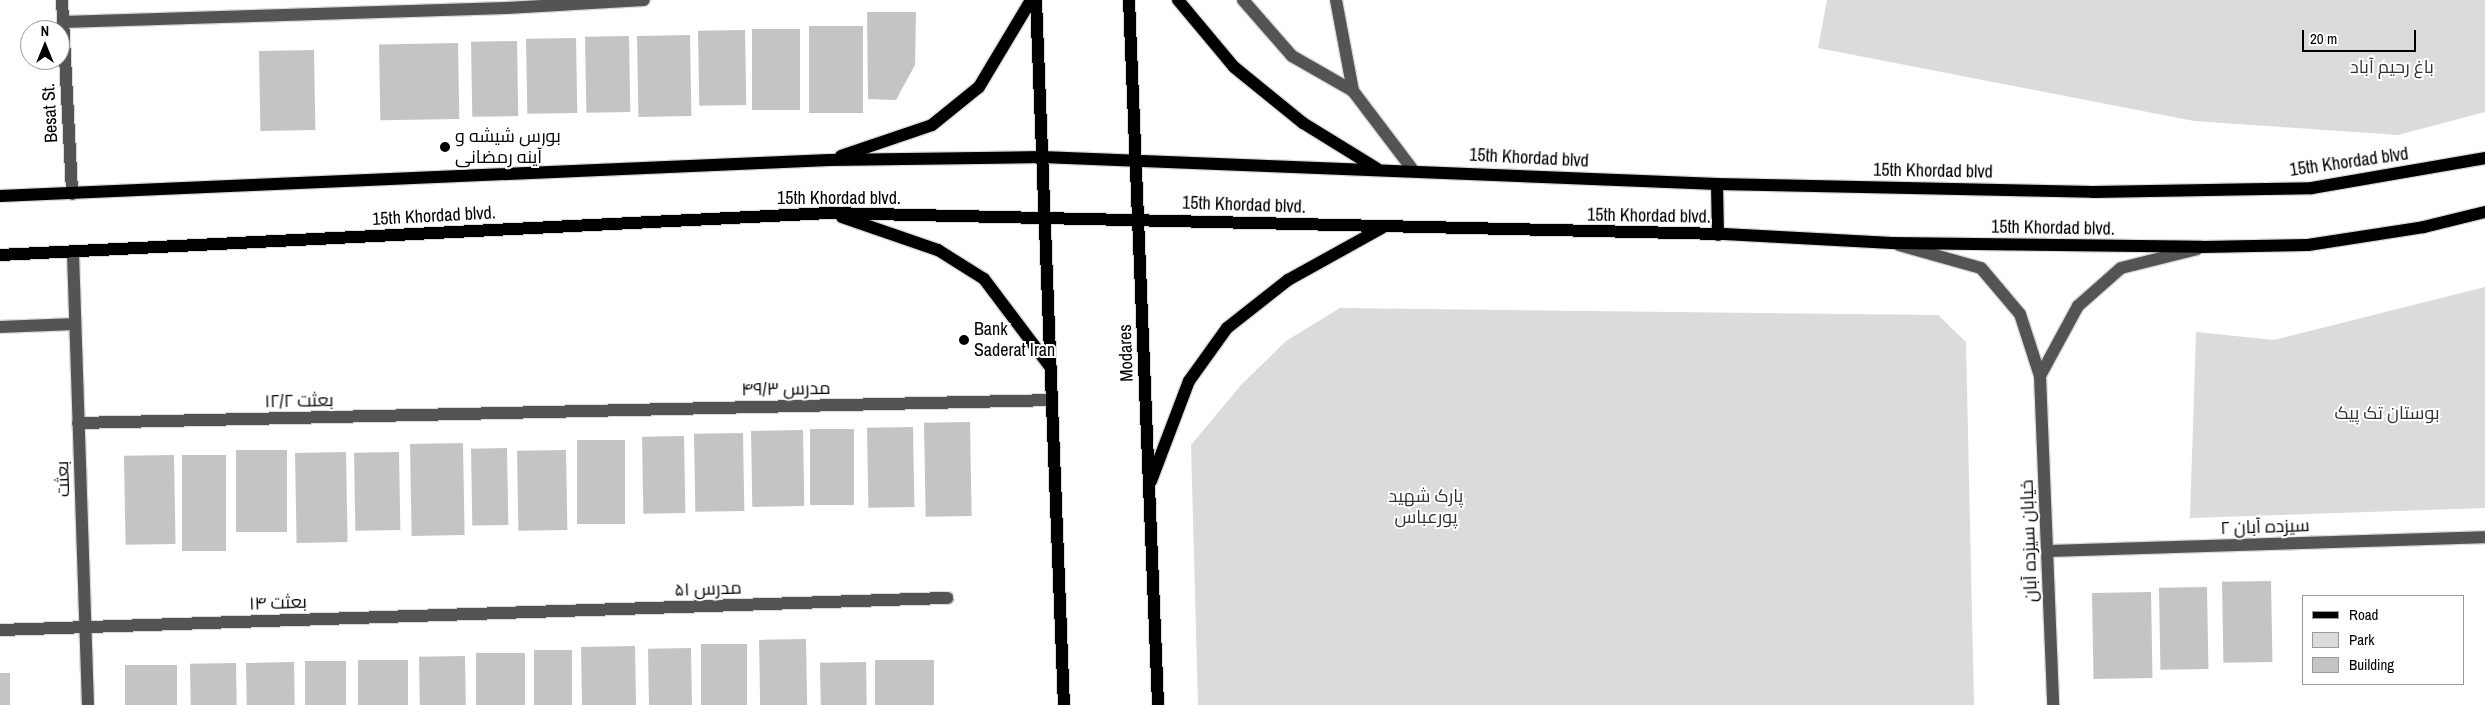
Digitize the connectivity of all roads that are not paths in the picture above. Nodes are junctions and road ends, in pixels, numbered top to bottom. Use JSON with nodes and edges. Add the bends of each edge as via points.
{"nodes":[{"id":1,"x":62,"y":0,"type":"edge"},
{"id":2,"x":644,"y":0,"type":"edge"},
{"id":3,"x":1030,"y":0,"type":"edge"},
{"id":4,"x":1036,"y":0,"type":"edge"},
{"id":5,"x":1129,"y":0,"type":"edge"},
{"id":6,"x":1178,"y":0,"type":"edge"},
{"id":7,"x":1243,"y":0,"type":"edge"},
{"id":8,"x":1336,"y":0,"type":"edge"},
{"id":9,"x":64,"y":20,"type":"edge"},
{"id":10,"x":70,"y":22,"type":"edge"},
{"id":11,"x":66,"y":70,"type":"edge"},
{"id":12,"x":1353,"y":91,"type":"junction"},
{"id":13,"x":1042,"y":157,"type":"junction"},
{"id":14,"x":2485,"y":158,"type":"edge"},
{"id":15,"x":1136,"y":159,"type":"junction"},
{"id":16,"x":829,"y":160,"type":"junction"},
{"id":17,"x":1378,"y":170,"type":"junction"},
{"id":18,"x":1413,"y":170,"type":"junction"},
{"id":19,"x":1717,"y":184,"type":"junction"},
{"id":20,"x":72,"y":194,"type":"junction"},
{"id":21,"x":0,"y":196,"type":"edge"},
{"id":22,"x":2485,"y":212,"type":"edge"},
{"id":23,"x":830,"y":213,"type":"junction"},
{"id":24,"x":1045,"y":215,"type":"junction"},
{"id":25,"x":1138,"y":219,"type":"junction"},
{"id":26,"x":1382,"y":227,"type":"junction"},
{"id":27,"x":1718,"y":235,"type":"junction"},
{"id":28,"x":1892,"y":243,"type":"junction"},
{"id":29,"x":2202,"y":248,"type":"junction"},
{"id":30,"x":72,"y":252,"type":"junction"},
{"id":31,"x":0,"y":255,"type":"edge"},
{"id":32,"x":75,"y":324,"type":"junction"},
{"id":33,"x":0,"y":326,"type":"edge"},
{"id":34,"x":1051,"y":369,"type":"junction"},
{"id":35,"x":2040,"y":376,"type":"junction"},
{"id":36,"x":1052,"y":400,"type":"junction"},
{"id":37,"x":520,"y":413,"type":"joint"},
{"id":38,"x":78,"y":423,"type":"junction"},
{"id":39,"x":1149,"y":486,"type":"junction"},
{"id":40,"x":2485,"y":537,"type":"edge"},
{"id":41,"x":2047,"y":551,"type":"junction"},
{"id":42,"x":947,"y":598,"type":"dead end"},
{"id":43,"x":471,"y":614,"type":"joint"},
{"id":44,"x":85,"y":626,"type":"junction"},
{"id":45,"x":0,"y":630,"type":"edge"},
{"id":46,"x":88,"y":705,"type":"edge"},
{"id":47,"x":1064,"y":705,"type":"edge"},
{"id":48,"x":1158,"y":705,"type":"edge"},
{"id":49,"x":2053,"y":705,"type":"edge"}],
"edges":[{"from":1,"to":9,"type":"street","name":"Besat St."},
{"from":2,"to":10,"type":"street","via":[[506,8]]},
{"from":3,"to":16,"type":"main road","via":[[979,87],[932,125]]},
{"from":4,"to":13,"type":"main road"},
{"from":5,"to":15,"type":"main road","name":"Modares"},
{"from":6,"to":17,"type":"main road","via":[[1234,67],[1302,123]]},
{"from":7,"to":12,"type":"street","via":[[1292,56]]},
{"from":8,"to":12,"type":"street"},
{"from":11,"to":20,"type":"street","name":"Besat St."},
{"from":12,"to":18,"type":"street"},
{"from":13,"to":15,"type":"main road","name":"15th Khordad blvd."},
{"from":13,"to":16,"type":"main road","name":"15th Khordad blvd."},
{"from":13,"to":24,"type":"main road"},
{"from":14,"to":19,"type":"main road","name":"15th Khordad blvd","via":[[2312,188],[2093,192]]},
{"from":15,"to":17,"type":"main road","name":"15th Khordad blvd."},
{"from":15,"to":25,"type":"main road","name":"Modares"},
{"from":16,"to":20,"type":"main road","name":"15th Khordad blvd."},
{"from":17,"to":18,"type":"main road","name":"15th Khordad blvd"},
{"from":18,"to":19,"type":"main road","name":"15th Khordad blvd"},
{"from":19,"to":27,"type":"main road"},
{"from":20,"to":21,"type":"main road","name":"15th Khordad blvd."},
{"from":22,"to":29,"type":"main road","name":"15th Khordad blvd.","via":[[2424,227],[2308,245]]},
{"from":23,"to":24,"type":"main road","name":"15th Khordad blvd."},
{"from":23,"to":30,"type":"main road","name":"15th Khordad blvd."},
{"from":23,"to":34,"type":"main road","via":[[938,250],[984,278]]},
{"from":24,"to":25,"type":"main road","name":"15th Khordad blvd."},
{"from":24,"to":34,"type":"main road"},
{"from":25,"to":26,"type":"main road","name":"15th Khordad blvd."},
{"from":25,"to":39,"type":"main road","name":"Modares"},
{"from":26,"to":27,"type":"main road","name":"15th Khordad blvd."},
{"from":26,"to":39,"type":"main road","via":[[1288,280],[1226,328],[1189,381]]},
{"from":27,"to":28,"type":"main road","name":"15th Khordad blvd."},
{"from":28,"to":29,"type":"main road","name":"15th Khordad blvd."},
{"from":28,"to":35,"type":"street","name":"خیابان سیزده آبان","via":[[1981,268],[2020,314]]},
{"from":29,"to":35,"type":"street","via":[[2122,268],[2078,306]]},
{"from":30,"to":31,"type":"main road","name":"15th Khordad blvd."},
{"from":30,"to":32,"type":"street","name":"بعثت"},
{"from":32,"to":33,"type":"street"},
{"from":32,"to":38,"type":"street","name":"بعثت"},
{"from":34,"to":36,"type":"main road"},
{"from":35,"to":41,"type":"street","name":"خیابان سیزده آبان"},
{"from":36,"to":37,"type":"street","name":"مدرس ۴۹/۳"},
{"from":36,"to":47,"type":"main road"},
{"from":37,"to":38,"type":"street","name":"بعثت ۱۲/۲"},
{"from":38,"to":44,"type":"street","name":"بعثت"},
{"from":39,"to":48,"type":"main road","name":"Modares"},
{"from":40,"to":41,"type":"street","name":"سیزده آبان ۲"},
{"from":41,"to":49,"type":"street","name":"خیابان سیزده آبان"},
{"from":42,"to":43,"type":"street","name":"مدرس ۵۱"},
{"from":43,"to":44,"type":"street","name":"بعثت ۱۴"},
{"from":44,"to":45,"type":"street","name":"بعثت ۱۴"},
{"from":44,"to":46,"type":"street","name":"بعثت"}]}
